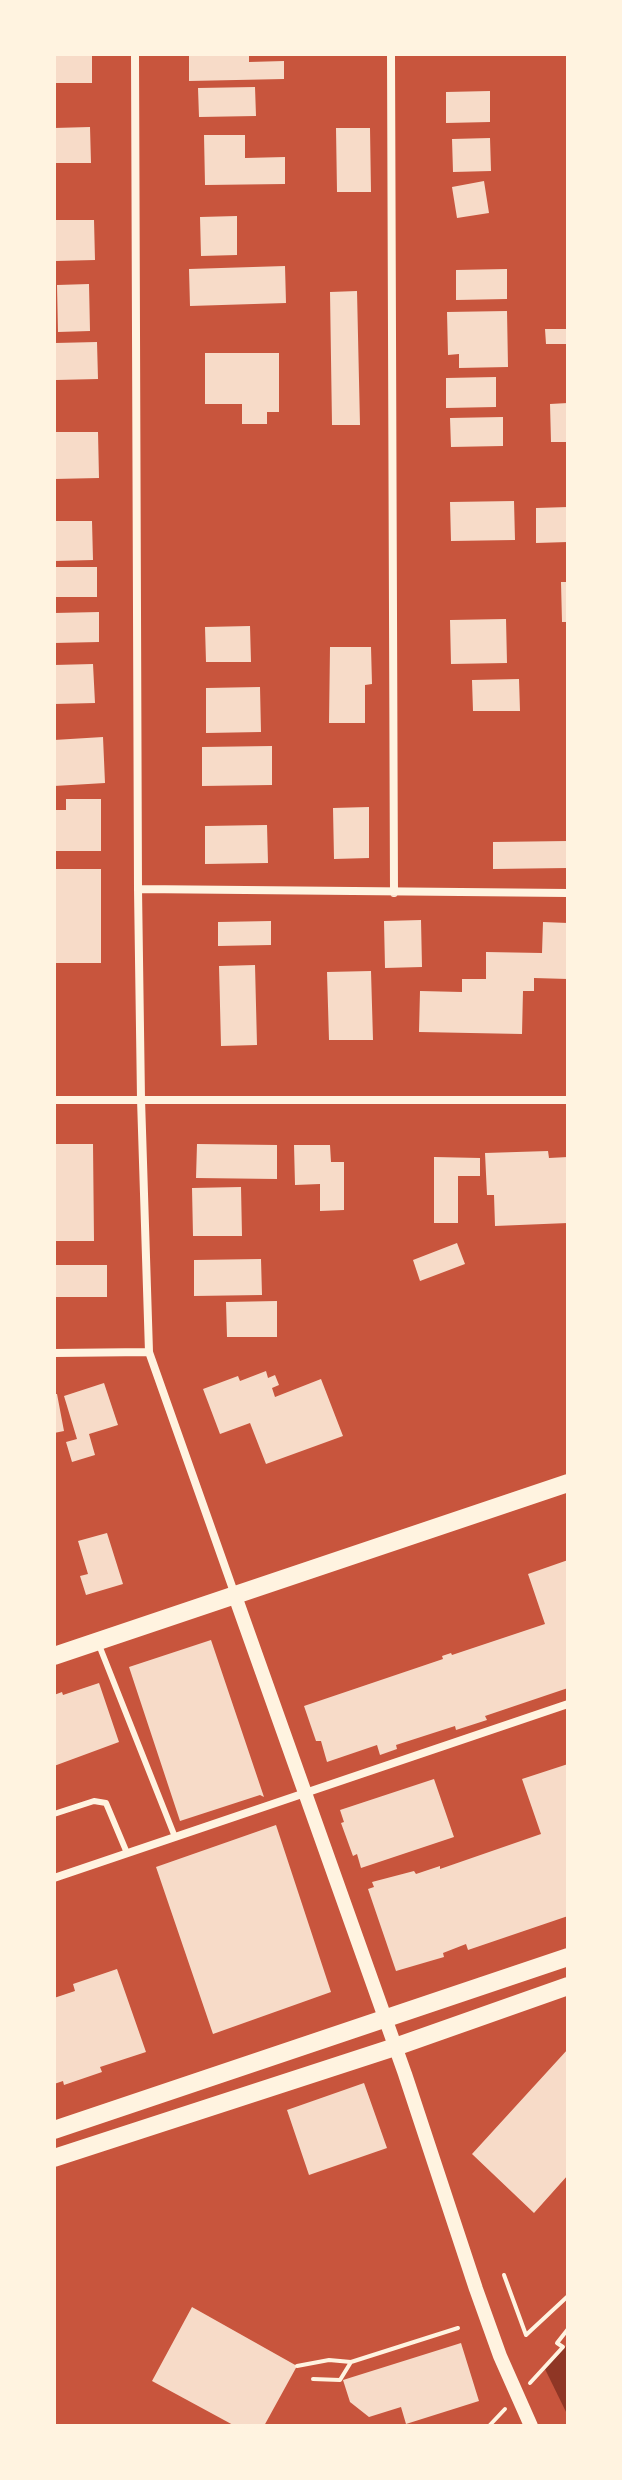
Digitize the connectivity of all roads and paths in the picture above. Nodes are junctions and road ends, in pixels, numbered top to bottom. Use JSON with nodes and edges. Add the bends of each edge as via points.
{"nodes":[{"id":1,"x":135,"y":54,"type":"edge"},
{"id":2,"x":391,"y":54,"type":"edge"},
{"id":3,"x":138,"y":889,"type":"junction"},
{"id":4,"x":394,"y":893,"type":"junction"},
{"id":5,"x":568,"y":893,"type":"edge"},
{"id":6,"x":141,"y":1099,"type":"junction"},
{"id":7,"x":54,"y":1100,"type":"edge"},
{"id":8,"x":568,"y":1100,"type":"edge"},
{"id":9,"x":149,"y":1352,"type":"junction"},
{"id":10,"x":54,"y":1353,"type":"edge"},
{"id":11,"x":568,"y":1483,"type":"edge"},
{"id":12,"x":235,"y":1596,"type":"junction"},
{"id":13,"x":97,"y":1642,"type":"junction"},
{"id":14,"x":54,"y":1656,"type":"edge"},
{"id":15,"x":568,"y":1704,"type":"edge"},
{"id":16,"x":304,"y":1793,"type":"junction"},
{"id":17,"x":54,"y":1814,"type":"edge"},
{"id":18,"x":175,"y":1837,"type":"junction"},
{"id":19,"x":127,"y":1853,"type":"junction"},
{"id":20,"x":54,"y":1878,"type":"edge"},
{"id":21,"x":568,"y":1957,"type":"edge"},
{"id":22,"x":568,"y":1986,"type":"edge"},
{"id":23,"x":385,"y":2019,"type":"junction"},
{"id":24,"x":395,"y":2047,"type":"junction"},
{"id":25,"x":54,"y":2130,"type":"edge"},
{"id":26,"x":54,"y":2158,"type":"edge"},
{"id":27,"x":504,"y":2275,"type":"dead end"},
{"id":28,"x":568,"y":2296,"type":"edge"},
{"id":29,"x":458,"y":2328,"type":"dead end"},
{"id":30,"x":568,"y":2329,"type":"edge"},
{"id":31,"x":351,"y":2362,"type":"junction"},
{"id":32,"x":297,"y":2366,"type":"dead end"},
{"id":33,"x":541,"y":2372,"type":"dead end"},
{"id":34,"x":313,"y":2379,"type":"dead end"},
{"id":35,"x":531,"y":2426,"type":"edge"}],
"edges":[{"from":1,"to":3,"type":"street"},
{"from":2,"to":4,"type":"street"},
{"from":3,"to":4,"type":"street"},
{"from":3,"to":6,"type":"street"},
{"from":4,"to":5,"type":"street"},
{"from":6,"to":7,"type":"street"},
{"from":6,"to":8,"type":"street"},
{"from":6,"to":9,"type":"street"},
{"from":9,"to":10,"type":"street"},
{"from":9,"to":12,"type":"street"},
{"from":11,"to":12,"type":"main road"},
{"from":12,"to":13,"type":"main road"},
{"from":12,"to":16,"type":"street"},
{"from":13,"to":14,"type":"main road"},
{"from":13,"to":18,"type":"lane"},
{"from":15,"to":16,"type":"street"},
{"from":16,"to":18,"type":"street"},
{"from":16,"to":23,"type":"street"},
{"from":17,"to":19,"type":"lane","via":[[94,1801],[106,1803]]},
{"from":18,"to":19,"type":"street"},
{"from":19,"to":20,"type":"street"},
{"from":21,"to":23,"type":"main road"},
{"from":22,"to":24,"type":"main road"},
{"from":23,"to":24,"type":"street"},
{"from":23,"to":25,"type":"main road"},
{"from":24,"to":26,"type":"main road"},
{"from":24,"to":35,"type":"street","via":[[500,2356]]},
{"from":27,"to":28,"type":"path","via":[[526,2335]]},
{"from":29,"to":31,"type":"path"},
{"from":30,"to":33,"type":"path","via":[[557,2343],[563,2347]]},
{"from":31,"to":32,"type":"path"},
{"from":31,"to":34,"type":"path","via":[[340,2380]]}]}
